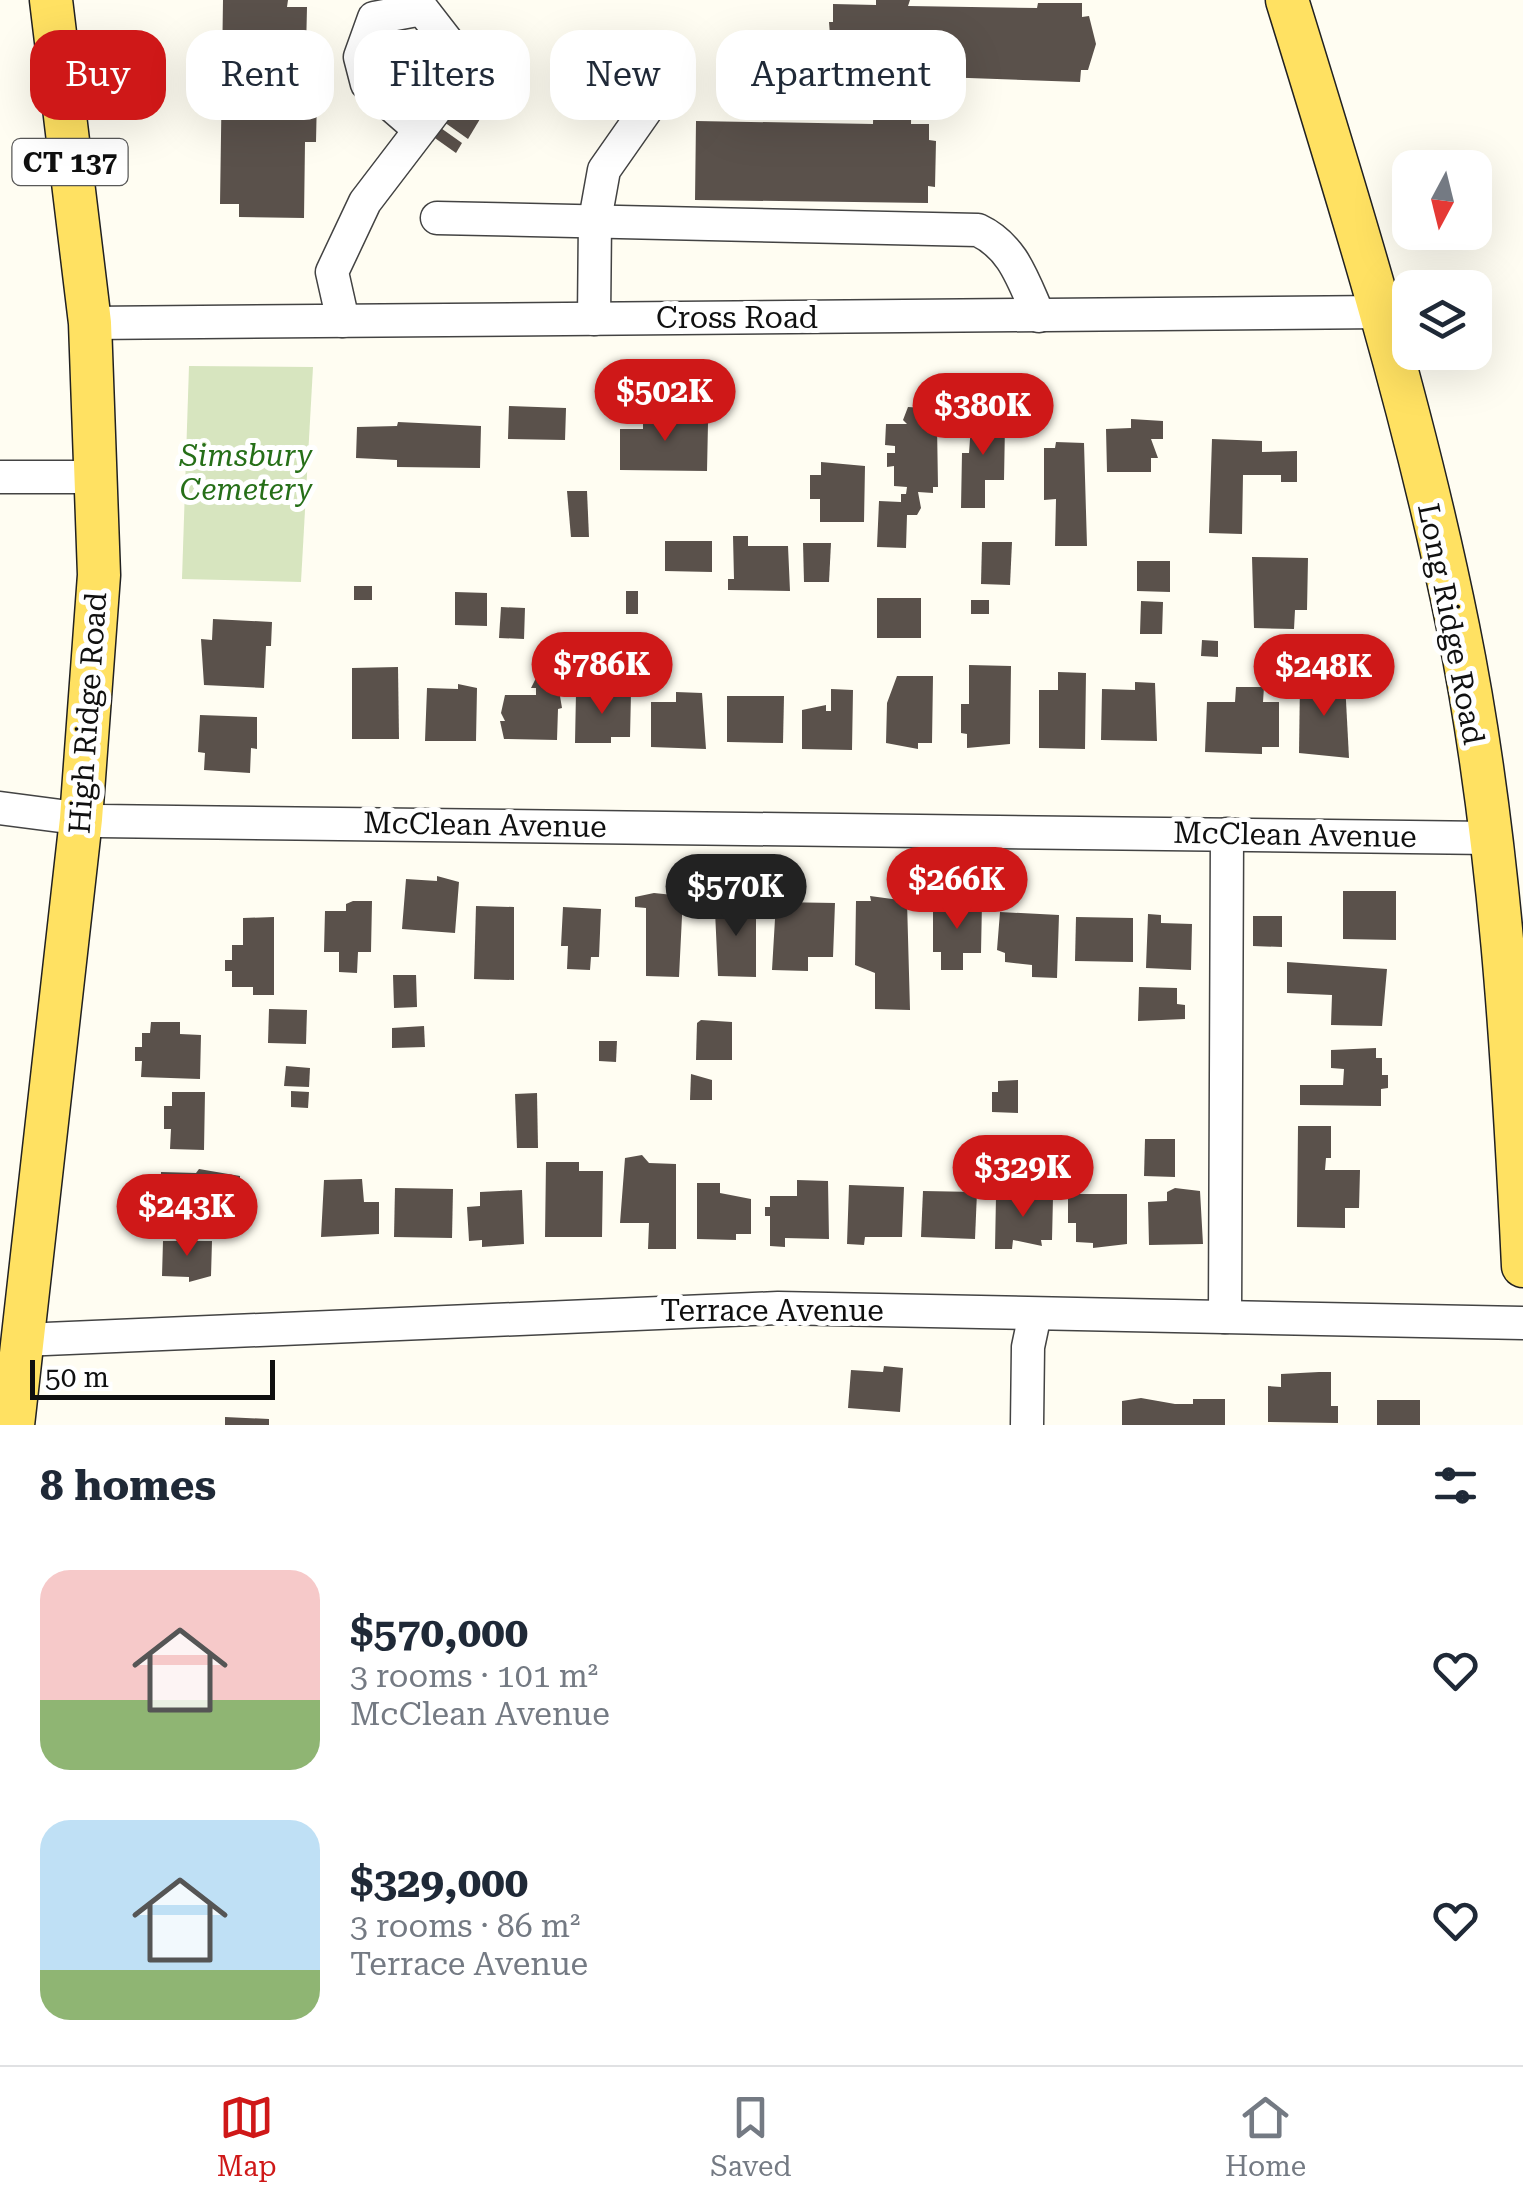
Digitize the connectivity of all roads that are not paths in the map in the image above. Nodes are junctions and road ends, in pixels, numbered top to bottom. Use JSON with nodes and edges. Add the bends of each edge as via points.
{"nodes":[{"id":1,"x":51,"y":0,"type":"edge"},
{"id":2,"x":1287,"y":0,"type":"edge"},
{"id":3,"x":639,"y":120,"type":"edge"},
{"id":4,"x":420,"y":130,"type":"dead end"},
{"id":5,"x":437,"y":218,"type":"dead end"},
{"id":6,"x":595,"y":220,"type":"junction"},
{"id":7,"x":1384,"y":312,"type":"junction"},
{"id":8,"x":1039,"y":316,"type":"junction"},
{"id":9,"x":594,"y":319,"type":"junction"},
{"id":10,"x":343,"y":321,"type":"junction"},
{"id":11,"x":90,"y":323,"type":"junction"},
{"id":12,"x":0,"y":477,"type":"edge"},
{"id":13,"x":95,"y":477,"type":"junction"},
{"id":14,"x":0,"y":808,"type":"edge"},
{"id":15,"x":80,"y":819,"type":"junction"},
{"id":16,"x":1228,"y":834,"type":"junction"},
{"id":17,"x":1489,"y":838,"type":"junction"},
{"id":18,"x":1523,"y":1266,"type":"edge"},
{"id":19,"x":1035,"y":1314,"type":"junction"},
{"id":20,"x":1225,"y":1317,"type":"junction"},
{"id":21,"x":1523,"y":1323,"type":"edge"},
{"id":22,"x":22,"y":1340,"type":"junction"},
{"id":23,"x":14,"y":1425,"type":"edge"},
{"id":24,"x":1028,"y":1425,"type":"edge"}],
"edges":[{"from":1,"to":11,"type":"main road","name":"High Ridge Road","number":"CT 137"},
{"from":2,"to":7,"type":"main road","name":"Long Ridge Road"},
{"from":3,"to":6,"type":"street","via":[[604,170]]},
{"from":4,"to":10,"type":"street","via":[[365,202],[332,272]]},
{"from":5,"to":6,"type":"street"},
{"from":6,"to":8,"type":"street","via":[[978,230],[1012,255]]},
{"from":6,"to":9,"type":"street"},
{"from":7,"to":8,"type":"street","name":"Cross Road"},
{"from":7,"to":17,"type":"main road","name":"Long Ridge Road","via":[[1458,629]]},
{"from":8,"to":9,"type":"street","name":"Cross Road"},
{"from":9,"to":10,"type":"street","name":"Cross Road"},
{"from":10,"to":11,"type":"street","name":"Cross Road"},
{"from":11,"to":13,"type":"main road","name":"High Ridge Road","number":"CT 137"},
{"from":12,"to":13,"type":"street"},
{"from":13,"to":15,"type":"main road","name":"High Ridge Road","number":"CT 137","via":[[98,574]]},
{"from":14,"to":15,"type":"street","name":"McClean Avenue"},
{"from":15,"to":16,"type":"street","name":"McClean Avenue"},
{"from":15,"to":22,"type":"main road","name":"High Ridge Road","number":"CT 137"},
{"from":16,"to":17,"type":"street","name":"McClean Avenue"},
{"from":16,"to":20,"type":"street"},
{"from":17,"to":18,"type":"main road","name":"Long Ridge Road","via":[[1514,1083]]},
{"from":19,"to":20,"type":"street","name":"Terrace Avenue"},
{"from":19,"to":22,"type":"street","name":"Terrace Avenue","via":[[778,1308]]},
{"from":19,"to":24,"type":"street"},
{"from":20,"to":21,"type":"street","name":"Terrace Avenue"},
{"from":22,"to":23,"type":"main road","name":"High Ridge Road","number":"CT 137"}]}
